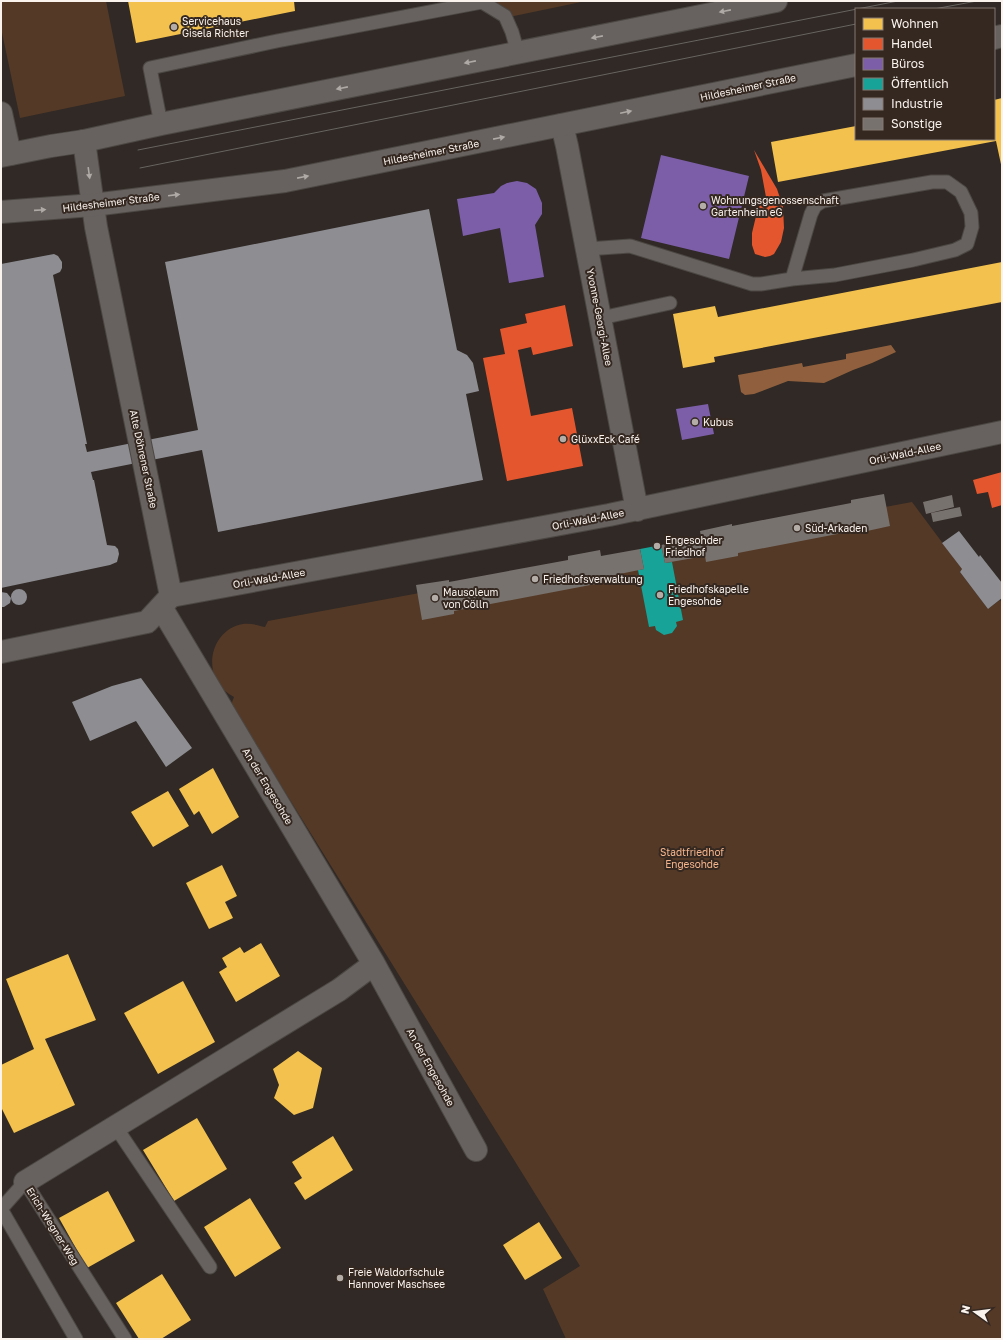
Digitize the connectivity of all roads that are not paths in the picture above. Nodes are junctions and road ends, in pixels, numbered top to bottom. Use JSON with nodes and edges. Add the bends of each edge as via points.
{"nodes":[{"id":1,"x":776,"y":1,"type":"edge"},
{"id":2,"x":518,"y":53,"type":"junction"},
{"id":3,"x":855,"y":65,"type":"edge"},
{"id":4,"x":1,"y":112,"type":"edge"},
{"id":5,"x":161,"y":124,"type":"junction"},
{"id":6,"x":562,"y":125,"type":"junction"},
{"id":7,"x":84,"y":141,"type":"junction"},
{"id":8,"x":5,"y":155,"type":"edge"},
{"id":9,"x":93,"y":205,"type":"junction"},
{"id":10,"x":1,"y":212,"type":"edge"},
{"id":11,"x":587,"y":249,"type":"junction"},
{"id":12,"x":792,"y":279,"type":"junction"},
{"id":13,"x":670,"y":303,"type":"dead end"},
{"id":14,"x":600,"y":318,"type":"junction"},
{"id":15,"x":1002,"y":432,"type":"edge"},
{"id":16,"x":637,"y":510,"type":"junction"},
{"id":17,"x":166,"y":602,"type":"junction"},
{"id":18,"x":1,"y":652,"type":"edge"},
{"id":19,"x":374,"y":964,"type":"junction"},
{"id":20,"x":115,"y":1126,"type":"junction"},
{"id":21,"x":476,"y":1150,"type":"dead end"},
{"id":22,"x":25,"y":1182,"type":"junction"},
{"id":23,"x":1,"y":1209,"type":"edge"},
{"id":24,"x":210,"y":1267,"type":"dead end"},
{"id":25,"x":76,"y":1339,"type":"edge"},
{"id":26,"x":125,"y":1339,"type":"edge"}],
"edges":[{"from":1,"to":2,"type":"street","one_way":true},
{"from":2,"to":5,"type":"street","one_way":true},
{"from":2,"to":5,"type":"lane","via":[[505,16],[482,2],[277,41],[150,68]]},
{"from":6,"to":3,"type":"street","name":"Hildesheimer Straße","one_way":true},
{"from":4,"to":8,"type":"street"},
{"from":5,"to":7,"type":"street"},
{"from":9,"to":6,"type":"street","name":"Hildesheimer Straße","one_way":true,"via":[[285,181]]},
{"from":6,"to":11,"type":"street","name":"Yvonne-Georgi-Allee"},
{"from":7,"to":8,"type":"street"},
{"from":7,"to":9,"type":"street","name":"Alte Döhrener Straße","one_way":true},
{"from":10,"to":9,"type":"street","name":"Hildesheimer Straße","one_way":true},
{"from":9,"to":17,"type":"street","name":"Alte Döhrener Straße"},
{"from":11,"to":12,"type":"lane","via":[[630,246],[752,284]]},
{"from":11,"to":14,"type":"street","name":"Yvonne-Georgi-Allee"},
{"from":12,"to":12,"type":"lane","via":[[835,275],[955,250],[967,244],[972,227],[971,213],[961,192],[947,182],[932,182],[823,201],[815,206],[811,214]]},
{"from":13,"to":14,"type":"lane"},
{"from":14,"to":16,"type":"street","name":"Yvonne-Georgi-Allee"},
{"from":15,"to":16,"type":"street","name":"Orli-Wald-Allee"},
{"from":16,"to":17,"type":"street","name":"Orli-Wald-Allee"},
{"from":17,"to":18,"type":"street","via":[[147,622]]},
{"from":17,"to":19,"type":"street","name":"An der Engesohde"},
{"from":19,"to":20,"type":"street","name":"Erich-Wegner-Weg","via":[[339,990]]},
{"from":19,"to":21,"type":"street","name":"An der Engesohde"},
{"from":20,"to":22,"type":"street","name":"Erich-Wegner-Weg"},
{"from":20,"to":24,"type":"lane"},
{"from":22,"to":23,"type":"lane"},
{"from":22,"to":26,"type":"lane","name":"Erich-Wegner-Weg"},
{"from":23,"to":25,"type":"lane"}]}
